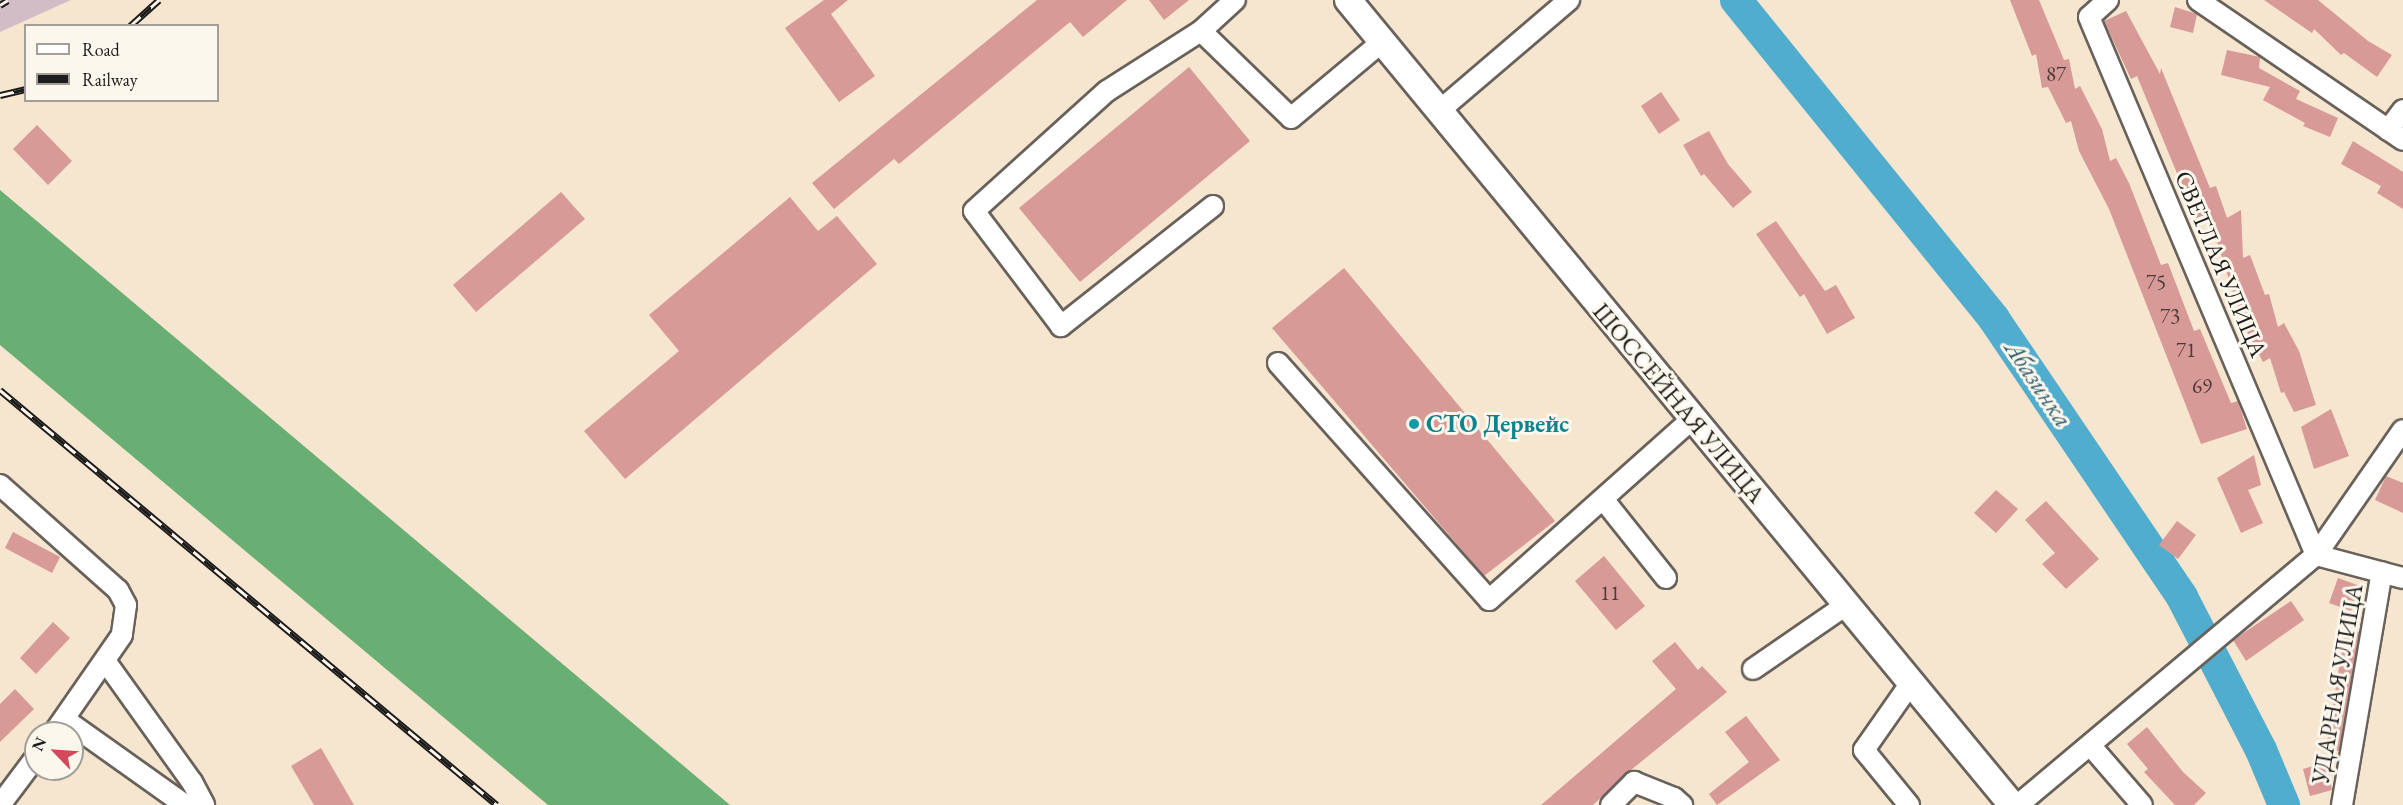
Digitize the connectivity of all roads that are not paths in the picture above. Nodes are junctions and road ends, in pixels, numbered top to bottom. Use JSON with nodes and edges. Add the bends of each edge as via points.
{"nodes":[{"id":1,"x":1235,"y":0,"type":"edge"},
{"id":2,"x":1348,"y":0,"type":"edge"},
{"id":3,"x":1359,"y":0,"type":"edge"},
{"id":4,"x":1569,"y":0,"type":"edge"},
{"id":5,"x":2108,"y":0,"type":"edge"},
{"id":6,"x":2198,"y":0,"type":"edge"},
{"id":7,"x":1201,"y":31,"type":"junction"},
{"id":8,"x":1382,"y":42,"type":"junction"},
{"id":9,"x":1446,"y":105,"type":"junction"},
{"id":10,"x":2403,"y":110,"type":"edge"},
{"id":11,"x":2395,"y":135,"type":"edge"},
{"id":12,"x":1213,"y":206,"type":"dead end"},
{"id":13,"x":1278,"y":363,"type":"dead end"},
{"id":14,"x":1692,"y":419,"type":"junction"},
{"id":15,"x":2403,"y":430,"type":"edge"},
{"id":16,"x":0,"y":485,"type":"edge"},
{"id":17,"x":1603,"y":499,"type":"junction"},
{"id":18,"x":2316,"y":555,"type":"junction"},
{"id":19,"x":2382,"y":572,"type":"junction"},
{"id":20,"x":1666,"y":578,"type":"dead end"},
{"id":21,"x":2403,"y":578,"type":"edge"},
{"id":22,"x":1846,"y":605,"type":"junction"},
{"id":23,"x":106,"y":662,"type":"junction"},
{"id":24,"x":1753,"y":669,"type":"dead end"},
{"id":25,"x":1911,"y":683,"type":"junction"},
{"id":26,"x":63,"y":721,"type":"edge"},
{"id":27,"x":84,"y":742,"type":"edge"},
{"id":28,"x":2090,"y":745,"type":"junction"},
{"id":29,"x":24,"y":773,"type":"edge"},
{"id":30,"x":0,"y":804,"type":"edge"},
{"id":31,"x":2018,"y":804,"type":"edge"},
{"id":32,"x":185,"y":805,"type":"edge"},
{"id":33,"x":204,"y":805,"type":"edge"},
{"id":34,"x":1611,"y":805,"type":"edge"},
{"id":35,"x":1682,"y":805,"type":"edge"},
{"id":36,"x":1909,"y":805,"type":"edge"},
{"id":37,"x":2142,"y":805,"type":"edge"},
{"id":38,"x":2342,"y":805,"type":"edge"}],
"edges":[{"from":1,"to":7,"type":"street"},
{"from":2,"to":8,"type":"main road","name":"ШОССЕЙНАЯ УЛИЦА"},
{"from":3,"to":9,"type":"main road","name":"ШОССЕЙНАЯ УЛИЦА"},
{"from":4,"to":9,"type":"street"},
{"from":5,"to":18,"type":"street","name":"СВЕТЛАЯ УЛИЦА","via":[[2089,17]]},
{"from":6,"to":11,"type":"street"},
{"from":7,"to":8,"type":"street","via":[[1291,118]]},
{"from":7,"to":12,"type":"street","via":[[1107,91],[974,212],[1061,326]]},
{"from":8,"to":14,"type":"main road","name":"ШОССЕЙНАЯ УЛИЦА"},
{"from":9,"to":31,"type":"main road","name":"ШОССЕЙНАЯ УЛИЦА","via":[[1860,602]]},
{"from":10,"to":11,"type":"street"},
{"from":13,"to":17,"type":"street","via":[[1490,600]]},
{"from":14,"to":17,"type":"street"},
{"from":14,"to":22,"type":"main road","name":"ШОССЕЙНАЯ УЛИЦА"},
{"from":15,"to":18,"type":"street"},
{"from":16,"to":23,"type":"street","via":[[118,590],[126,605],[127,620]]},
{"from":17,"to":20,"type":"street"},
{"from":18,"to":19,"type":"street"},
{"from":18,"to":28,"type":"street"},
{"from":19,"to":21,"type":"street"},
{"from":19,"to":38,"type":"street","name":"УДАРНАЯ УЛИЦА"},
{"from":22,"to":24,"type":"street"},
{"from":22,"to":25,"type":"main road","name":"ШОССЕЙНАЯ УЛИЦА"},
{"from":23,"to":26,"type":"street"},
{"from":23,"to":33,"type":"street","via":[[192,782]]},
{"from":25,"to":31,"type":"main road","name":"ШОССЕЙНАЯ УЛИЦА"},
{"from":25,"to":36,"type":"street","via":[[1864,750]]},
{"from":27,"to":32,"type":"street"},
{"from":28,"to":31,"type":"street"},
{"from":28,"to":37,"type":"street"},
{"from":29,"to":30,"type":"street"},
{"from":34,"to":35,"type":"street","via":[[1634,782]]}]}
